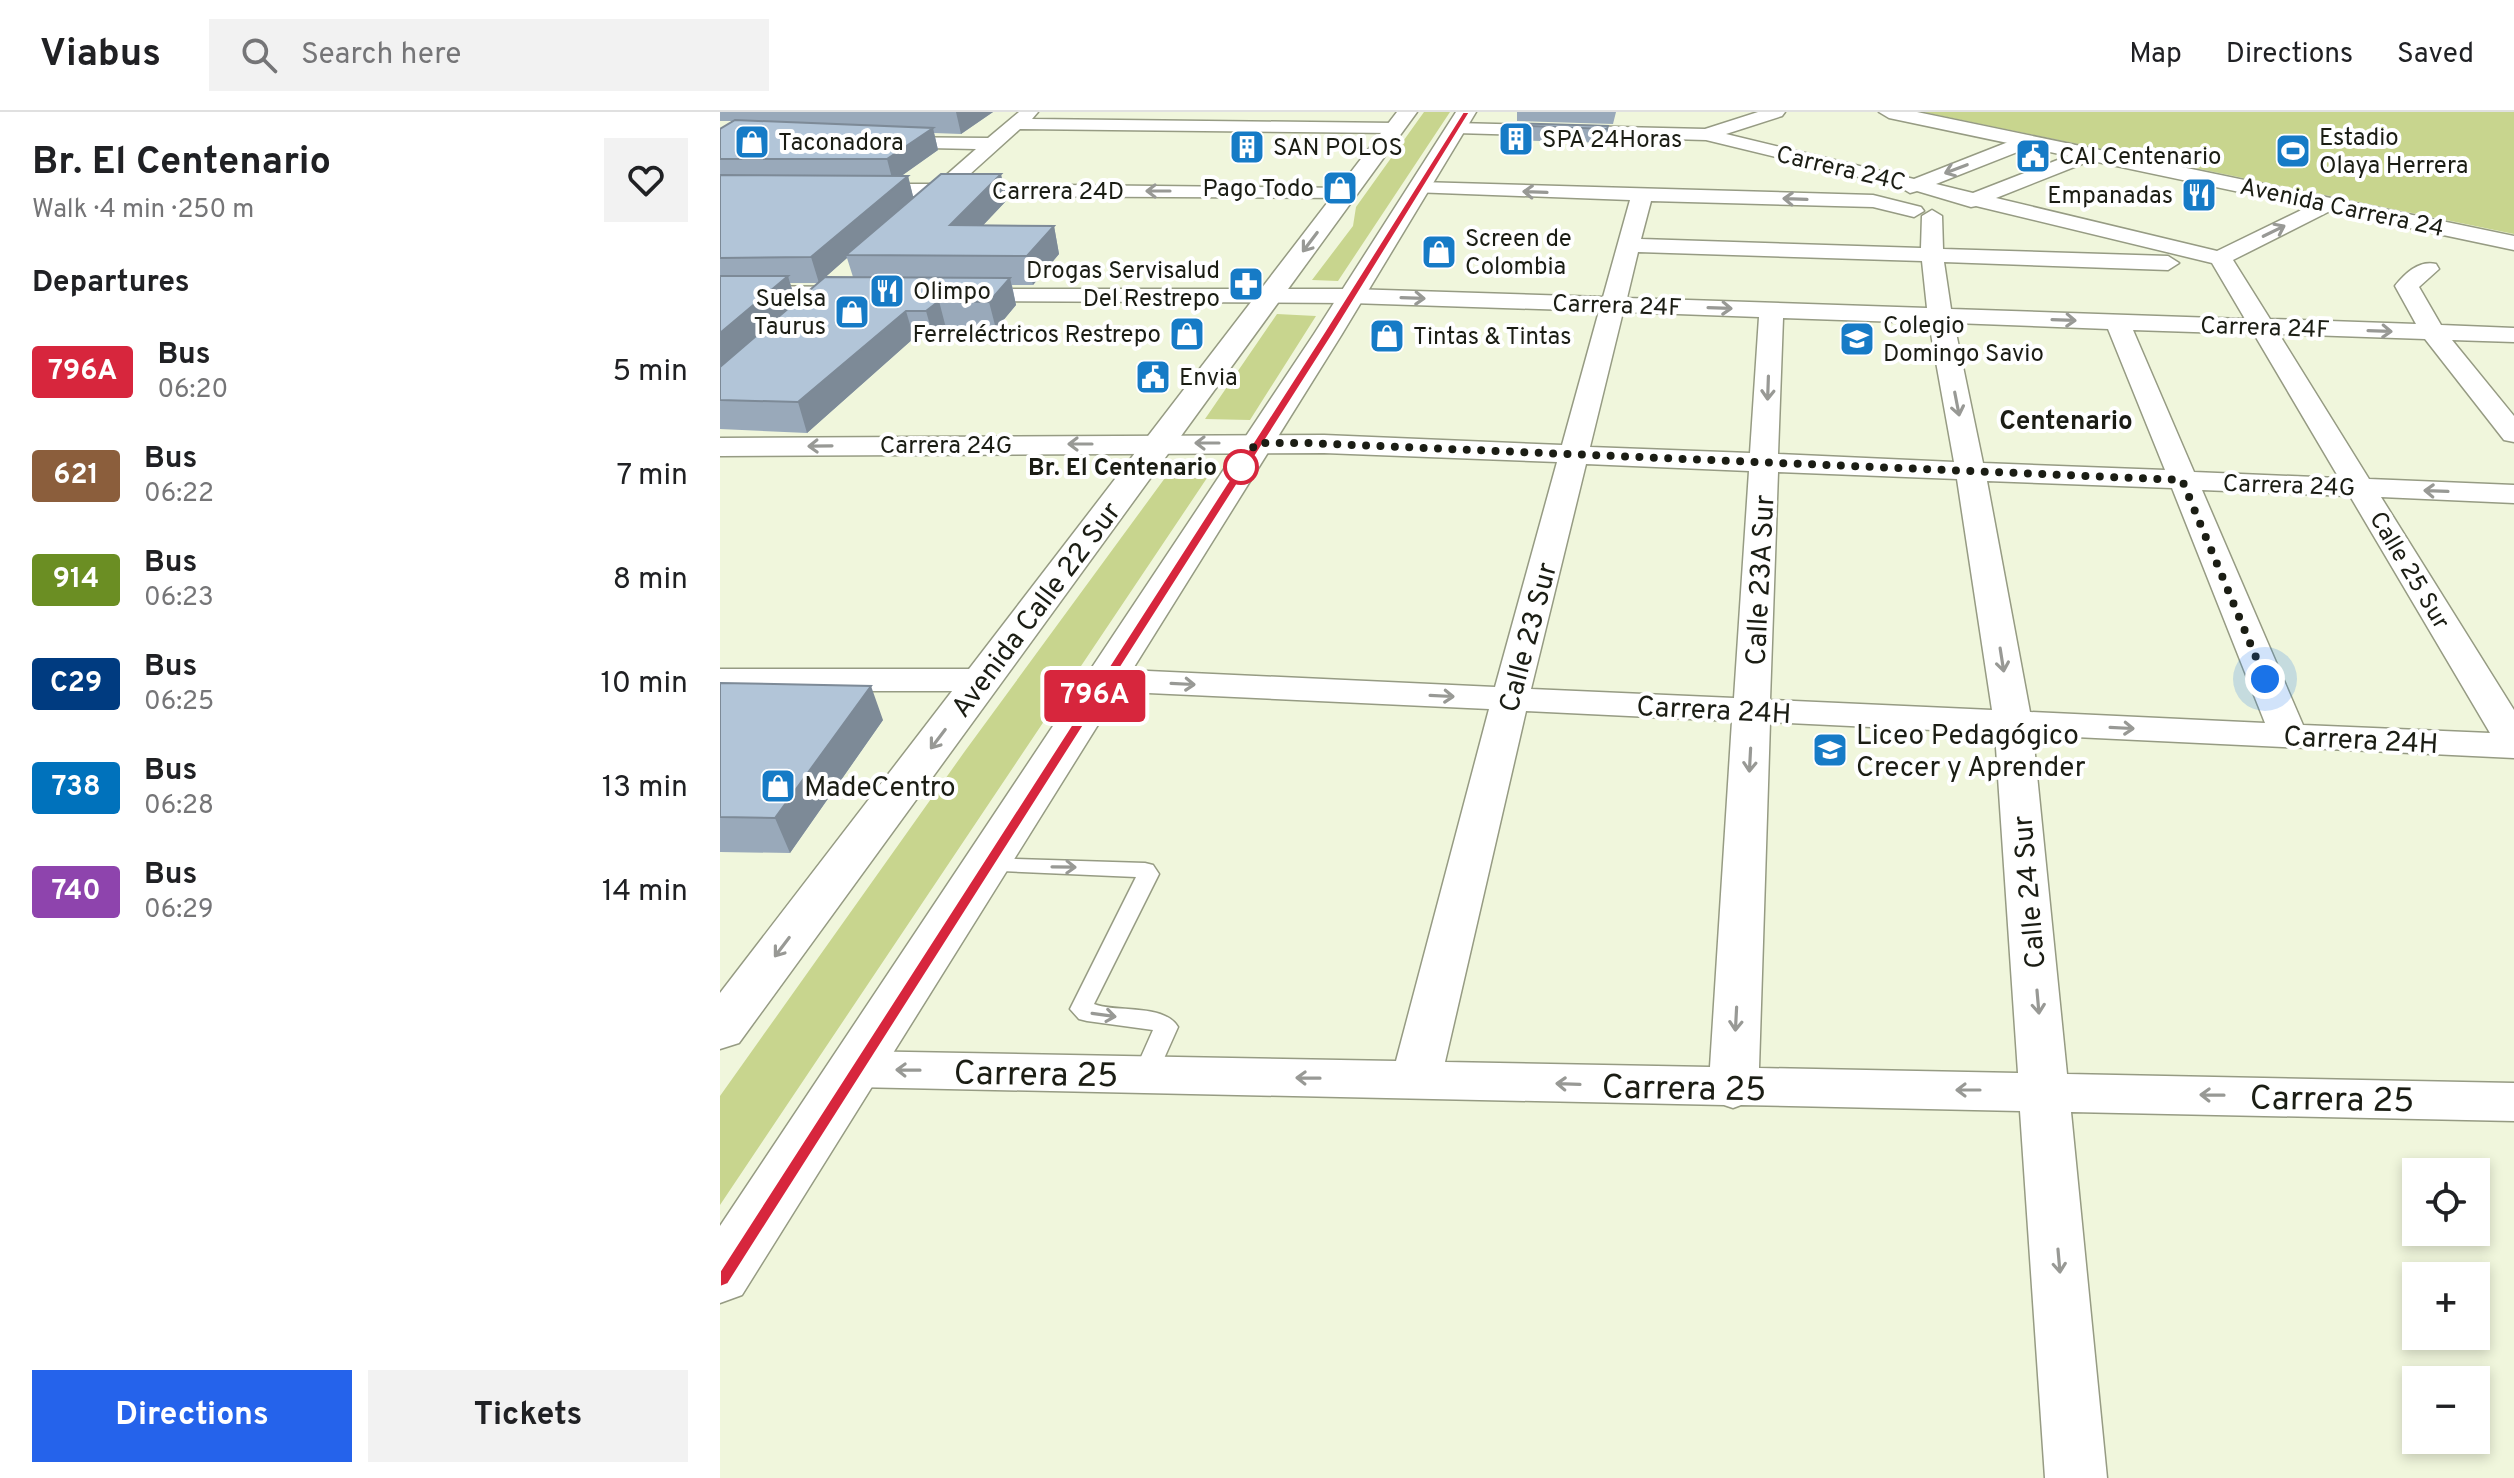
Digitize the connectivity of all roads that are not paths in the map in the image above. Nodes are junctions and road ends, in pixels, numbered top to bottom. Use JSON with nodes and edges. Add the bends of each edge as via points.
{"nodes":[{"id":1,"x":1776,"y":112,"type":"edge"},
{"id":2,"x":1889,"y":112,"type":"edge"},
{"id":3,"x":1022,"y":118,"type":"edge"},
{"id":4,"x":1401,"y":120,"type":"edge"},
{"id":5,"x":1461,"y":120,"type":"edge"},
{"id":6,"x":1706,"y":135,"type":"junction"},
{"id":7,"x":856,"y":140,"type":"edge"},
{"id":8,"x":2028,"y":141,"type":"junction"},
{"id":9,"x":993,"y":144,"type":"junction"},
{"id":10,"x":2090,"y":154,"type":"junction"},
{"id":11,"x":1419,"y":188,"type":"junction"},
{"id":12,"x":830,"y":190,"type":"edge"},
{"id":13,"x":941,"y":190,"type":"junction"},
{"id":14,"x":1348,"y":192,"type":"junction"},
{"id":15,"x":1642,"y":195,"type":"junction"},
{"id":16,"x":1975,"y":199,"type":"junction"},
{"id":17,"x":1873,"y":201,"type":"junction"},
{"id":18,"x":2329,"y":204,"type":"junction"},
{"id":19,"x":917,"y":211,"type":"edge"},
{"id":20,"x":1926,"y":219,"type":"junction"},
{"id":21,"x":2514,"y":243,"type":"edge"},
{"id":22,"x":1629,"y":245,"type":"junction"},
{"id":23,"x":2222,"y":262,"type":"junction"},
{"id":24,"x":2428,"y":269,"type":"dead end"},
{"id":25,"x":847,"y":273,"type":"edge"},
{"id":26,"x":720,"y":293,"type":"edge"},
{"id":27,"x":824,"y":293,"type":"junction"},
{"id":28,"x":888,"y":294,"type":"edge"},
{"id":29,"x":936,"y":294,"type":"edge"},
{"id":30,"x":1270,"y":295,"type":"junction"},
{"id":31,"x":1351,"y":296,"type":"junction"},
{"id":32,"x":1615,"y":304,"type":"junction"},
{"id":33,"x":1771,"y":310,"type":"junction"},
{"id":34,"x":801,"y":314,"type":"edge"},
{"id":35,"x":1940,"y":316,"type":"junction"},
{"id":36,"x":2118,"y":322,"type":"junction"},
{"id":37,"x":2262,"y":327,"type":"junction"},
{"id":38,"x":2433,"y":333,"type":"junction"},
{"id":39,"x":2514,"y":335,"type":"edge"},
{"id":40,"x":2514,"y":434,"type":"edge"},
{"id":41,"x":1158,"y":443,"type":"junction"},
{"id":42,"x":1256,"y":443,"type":"junction"},
{"id":43,"x":720,"y":447,"type":"edge"},
{"id":44,"x":1574,"y":454,"type":"junction"},
{"id":45,"x":1765,"y":462,"type":"junction"},
{"id":46,"x":1970,"y":471,"type":"junction"},
{"id":47,"x":2182,"y":480,"type":"junction"},
{"id":48,"x":2359,"y":488,"type":"junction"},
{"id":49,"x":2514,"y":494,"type":"edge"},
{"id":50,"x":720,"y":680,"type":"edge"},
{"id":51,"x":983,"y":680,"type":"junction"},
{"id":52,"x":1105,"y":680,"type":"junction"},
{"id":53,"x":1510,"y":699,"type":"junction"},
{"id":54,"x":1752,"y":711,"type":"junction"},
{"id":55,"x":2013,"y":723,"type":"junction"},
{"id":56,"x":2289,"y":736,"type":"junction"},
{"id":57,"x":2514,"y":744,"type":"edge"},
{"id":58,"x":986,"y":865,"type":"junction"},
{"id":59,"x":720,"y":1030,"type":"edge"},
{"id":60,"x":854,"y":1069,"type":"junction"},
{"id":61,"x":1145,"y":1075,"type":"junction"},
{"id":62,"x":1416,"y":1080,"type":"junction"},
{"id":63,"x":1733,"y":1089,"type":"junction"},
{"id":64,"x":2046,"y":1091,"type":"junction"},
{"id":65,"x":2514,"y":1102,"type":"edge"},
{"id":66,"x":720,"y":1277,"type":"edge"},
{"id":67,"x":2076,"y":1478,"type":"edge"}],
"edges":[{"from":1,"to":6,"type":"street"},
{"from":2,"to":8,"type":"main road","name":"Avenida Carrera 24"},
{"from":3,"to":4,"type":"street"},
{"from":3,"to":9,"type":"street"},
{"from":4,"to":14,"type":"main road","name":"Avenida Calle 22 Sur"},
{"from":5,"to":6,"type":"street","name":"Carrera 24C"},
{"from":5,"to":11,"type":"main road"},
{"from":6,"to":20,"type":"street","name":"Carrera 24C"},
{"from":7,"to":9,"type":"street"},
{"from":8,"to":10,"type":"main road","name":"Avenida Carrera 24"},
{"from":8,"to":20,"type":"street","one_way":true},
{"from":9,"to":13,"type":"street"},
{"from":10,"to":16,"type":"street"},
{"from":10,"to":18,"type":"main road","name":"Avenida Carrera 24"},
{"from":15,"to":11,"type":"street","one_way":true},
{"from":11,"to":31,"type":"main road"},
{"from":12,"to":13,"type":"street","name":"Carrera 24D"},
{"from":14,"to":13,"type":"street","name":"Carrera 24D","one_way":true},
{"from":13,"to":19,"type":"street"},
{"from":14,"to":30,"type":"main road","name":"Avenida Calle 22 Sur","one_way":true},
{"from":17,"to":15,"type":"street","one_way":true},
{"from":15,"to":22,"type":"street","name":"Calle 23 Sur"},
{"from":16,"to":20,"type":"street"},
{"from":16,"to":20,"type":"street","name":"Carrera 24C"},
{"from":16,"to":23,"type":"street","name":"Carrera 24C"},
{"from":17,"to":20,"type":"street"},
{"from":17,"to":20,"type":"street"},
{"from":18,"to":21,"type":"main road","name":"Avenida Carrera 24"},
{"from":23,"to":18,"type":"street","one_way":true},
{"from":20,"to":22,"type":"street"},
{"from":20,"to":23,"type":"street"},
{"from":20,"to":35,"type":"street","name":"Calle 24 Sur"},
{"from":22,"to":32,"type":"street","name":"Calle 23 Sur"},
{"from":23,"to":37,"type":"street","name":"Calle 25 Sur"},
{"from":24,"to":38,"type":"street","via":[[2407,286]]},
{"from":25,"to":27,"type":"street"},
{"from":26,"to":27,"type":"street"},
{"from":27,"to":28,"type":"street"},
{"from":27,"to":34,"type":"street"},
{"from":29,"to":30,"type":"street","name":"Carrera 24F"},
{"from":30,"to":31,"type":"street","name":"Carrera 24F"},
{"from":30,"to":41,"type":"main road","name":"Avenida Calle 22 Sur"},
{"from":31,"to":32,"type":"street","name":"Carrera 24F","one_way":true},
{"from":31,"to":42,"type":"main road"},
{"from":32,"to":33,"type":"street","name":"Carrera 24F","one_way":true},
{"from":32,"to":44,"type":"street","name":"Calle 23 Sur"},
{"from":33,"to":35,"type":"street","name":"Carrera 24F"},
{"from":33,"to":45,"type":"street","name":"Calle 23A Sur","one_way":true},
{"from":35,"to":36,"type":"street","name":"Carrera 24F","one_way":true},
{"from":35,"to":46,"type":"street","name":"Calle 24 Sur","one_way":true},
{"from":36,"to":37,"type":"street","name":"Carrera 24F"},
{"from":36,"to":47,"type":"street"},
{"from":37,"to":38,"type":"street","name":"Carrera 24F","one_way":true},
{"from":37,"to":48,"type":"street","name":"Calle 25 Sur"},
{"from":38,"to":39,"type":"street","name":"Carrera 24F"},
{"from":38,"to":40,"type":"street"},
{"from":42,"to":41,"type":"street","name":"Carrera 24G","one_way":true},
{"from":41,"to":43,"type":"street","name":"Carrera 24G","one_way":true},
{"from":41,"to":51,"type":"main road","name":"Avenida Calle 22 Sur"},
{"from":42,"to":44,"type":"street","name":"Carrera 24G"},
{"from":42,"to":52,"type":"main road"},
{"from":44,"to":45,"type":"street","name":"Carrera 24G"},
{"from":44,"to":53,"type":"street","name":"Calle 23 Sur"},
{"from":45,"to":46,"type":"street","name":"Carrera 24G"},
{"from":45,"to":54,"type":"street","name":"Calle 23A Sur"},
{"from":46,"to":47,"type":"street","name":"Carrera 24G"},
{"from":46,"to":55,"type":"street","name":"Calle 24 Sur","one_way":true},
{"from":47,"to":48,"type":"street","name":"Carrera 24G"},
{"from":47,"to":56,"type":"street"},
{"from":49,"to":48,"type":"street","name":"Carrera 24G","one_way":true},
{"from":48,"to":57,"type":"street","name":"Calle 25 Sur"},
{"from":50,"to":51,"type":"street"},
{"from":51,"to":59,"type":"main road","name":"Avenida Calle 22 Sur","one_way":true},
{"from":52,"to":53,"type":"street","name":"Carrera 24H","one_way":true},
{"from":52,"to":58,"type":"main road"},
{"from":53,"to":54,"type":"street","name":"Carrera 24H"},
{"from":53,"to":62,"type":"street","name":"Calle 23 Sur"},
{"from":54,"to":55,"type":"street","name":"Carrera 24H"},
{"from":54,"to":63,"type":"street","name":"Calle 23A Sur","one_way":true},
{"from":55,"to":56,"type":"street","name":"Carrera 24H","one_way":true},
{"from":55,"to":64,"type":"street","name":"Calle 24 Sur","one_way":true},
{"from":56,"to":57,"type":"street","name":"Carrera 24H"},
{"from":58,"to":60,"type":"main road"},
{"from":58,"to":61,"type":"lane","one_way":true,"via":[[1145,870],[1148,874],[1082,1004],[1087,1013],[1166,1027]]},
{"from":61,"to":60,"type":"street","name":"Carrera 25","one_way":true},
{"from":60,"to":66,"type":"main road"},
{"from":62,"to":61,"type":"street","name":"Carrera 25","one_way":true},
{"from":63,"to":62,"type":"street","name":"Carrera 25","one_way":true},
{"from":64,"to":63,"type":"street","name":"Carrera 25","one_way":true},
{"from":65,"to":64,"type":"street","name":"Carrera 25","one_way":true},
{"from":64,"to":67,"type":"street","name":"Calle 24 Sur","one_way":true}]}
